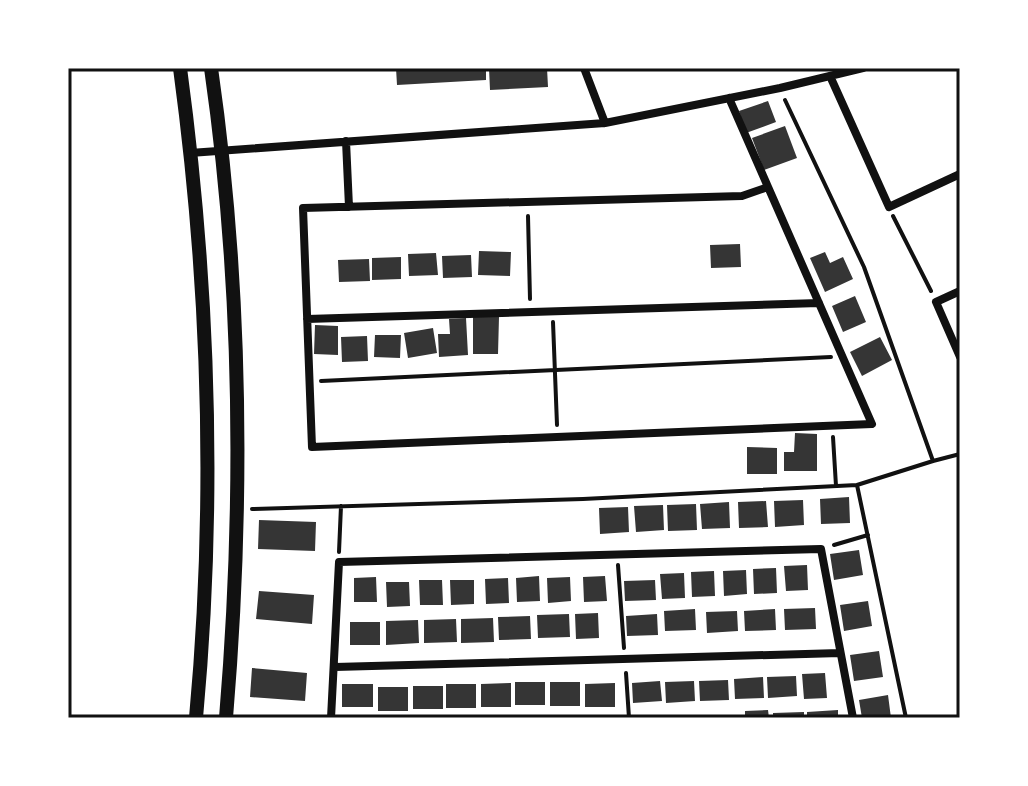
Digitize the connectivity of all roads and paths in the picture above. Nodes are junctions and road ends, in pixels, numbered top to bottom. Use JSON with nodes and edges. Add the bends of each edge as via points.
{"nodes":[{"id":1,"x":180,"y":68,"type":"edge"},
{"id":2,"x":211,"y":68,"type":"edge"},
{"id":3,"x":584,"y":68,"type":"edge"},
{"id":4,"x":863,"y":68,"type":"edge"},
{"id":5,"x":830,"y":76,"type":"junction"},
{"id":6,"x":729,"y":98,"type":"junction"},
{"id":7,"x":605,"y":123,"type":"junction"},
{"id":8,"x":346,"y":141,"type":"junction"},
{"id":9,"x":221,"y":151,"type":"junction"},
{"id":10,"x":190,"y":153,"type":"junction"},
{"id":11,"x":960,"y":174,"type":"edge"},
{"id":12,"x":768,"y":187,"type":"junction"},
{"id":13,"x":527,"y":202,"type":"junction"},
{"id":14,"x":349,"y":207,"type":"junction"},
{"id":15,"x":889,"y":207,"type":"junction"},
{"id":16,"x":960,"y":291,"type":"edge"},
{"id":17,"x":936,"y":302,"type":"junction"},
{"id":18,"x":819,"y":303,"type":"junction"},
{"id":19,"x":553,"y":311,"type":"junction"},
{"id":20,"x":530,"y":312,"type":"junction"},
{"id":21,"x":307,"y":319,"type":"junction"},
{"id":22,"x":842,"y":357,"type":"junction"},
{"id":23,"x":960,"y":357,"type":"edge"},
{"id":24,"x":555,"y":370,"type":"junction"},
{"id":25,"x":310,"y":381,"type":"junction"},
{"id":26,"x":832,"y":426,"type":"junction"},
{"id":27,"x":557,"y":437,"type":"junction"},
{"id":28,"x":960,"y":454,"type":"edge"},
{"id":29,"x":933,"y":461,"type":"dead end"},
{"id":30,"x":857,"y":485,"type":"dead end"},
{"id":31,"x":836,"y":486,"type":"junction"},
{"id":32,"x":341,"y":506,"type":"junction"},
{"id":33,"x":251,"y":509,"type":"dead end"},
{"id":34,"x":868,"y":535,"type":"dead end"},
{"id":35,"x":821,"y":549,"type":"junction"},
{"id":36,"x":617,"y":555,"type":"junction"},
{"id":37,"x":339,"y":562,"type":"junction"},
{"id":38,"x":840,"y":653,"type":"junction"},
{"id":39,"x":625,"y":659,"type":"junction"},
{"id":40,"x":335,"y":667,"type":"junction"},
{"id":41,"x":196,"y":718,"type":"edge"},
{"id":42,"x":226,"y":718,"type":"edge"},
{"id":43,"x":331,"y":718,"type":"edge"},
{"id":44,"x":629,"y":718,"type":"edge"},
{"id":45,"x":853,"y":718,"type":"edge"}],
"edges":[{"from":1,"to":10,"type":"highway"},
{"from":2,"to":9,"type":"highway"},
{"from":3,"to":7,"type":"street"},
{"from":4,"to":5,"type":"street"},
{"from":5,"to":6,"type":"street"},
{"from":5,"to":15,"type":"street"},
{"from":6,"to":7,"type":"street"},
{"from":6,"to":12,"type":"street"},
{"from":7,"to":8,"type":"street"},
{"from":8,"to":9,"type":"street"},
{"from":8,"to":14,"type":"street"},
{"from":9,"to":10,"type":"street"},
{"from":9,"to":42,"type":"highway","via":[[234,323],[239,509]]},
{"from":10,"to":41,"type":"highway","via":[[208,444]]},
{"from":11,"to":15,"type":"street"},
{"from":12,"to":13,"type":"street","via":[[742,196]]},
{"from":12,"to":18,"type":"street"},
{"from":13,"to":14,"type":"street"},
{"from":13,"to":20,"type":"path"},
{"from":14,"to":21,"type":"street","via":[[303,208]]},
{"from":15,"to":17,"type":"path"},
{"from":16,"to":17,"type":"street"},
{"from":17,"to":23,"type":"street"},
{"from":18,"to":19,"type":"street"},
{"from":18,"to":22,"type":"street"},
{"from":19,"to":20,"type":"street"},
{"from":19,"to":24,"type":"path"},
{"from":20,"to":21,"type":"street"},
{"from":21,"to":25,"type":"street"},
{"from":22,"to":24,"type":"path"},
{"from":22,"to":26,"type":"street","via":[[872,424]]},
{"from":24,"to":25,"type":"path"},
{"from":24,"to":27,"type":"path"},
{"from":25,"to":27,"type":"street","via":[[312,447]]},
{"from":26,"to":27,"type":"street"},
{"from":26,"to":31,"type":"path"},
{"from":28,"to":29,"type":"path"},
{"from":30,"to":31,"type":"path"},
{"from":31,"to":32,"type":"path"},
{"from":32,"to":33,"type":"path"},
{"from":32,"to":37,"type":"path"},
{"from":34,"to":35,"type":"path"},
{"from":35,"to":36,"type":"street"},
{"from":35,"to":38,"type":"street"},
{"from":36,"to":37,"type":"street"},
{"from":36,"to":39,"type":"path"},
{"from":37,"to":40,"type":"street"},
{"from":38,"to":39,"type":"street"},
{"from":38,"to":45,"type":"street"},
{"from":39,"to":40,"type":"street"},
{"from":39,"to":44,"type":"path"},
{"from":40,"to":43,"type":"street"}]}
